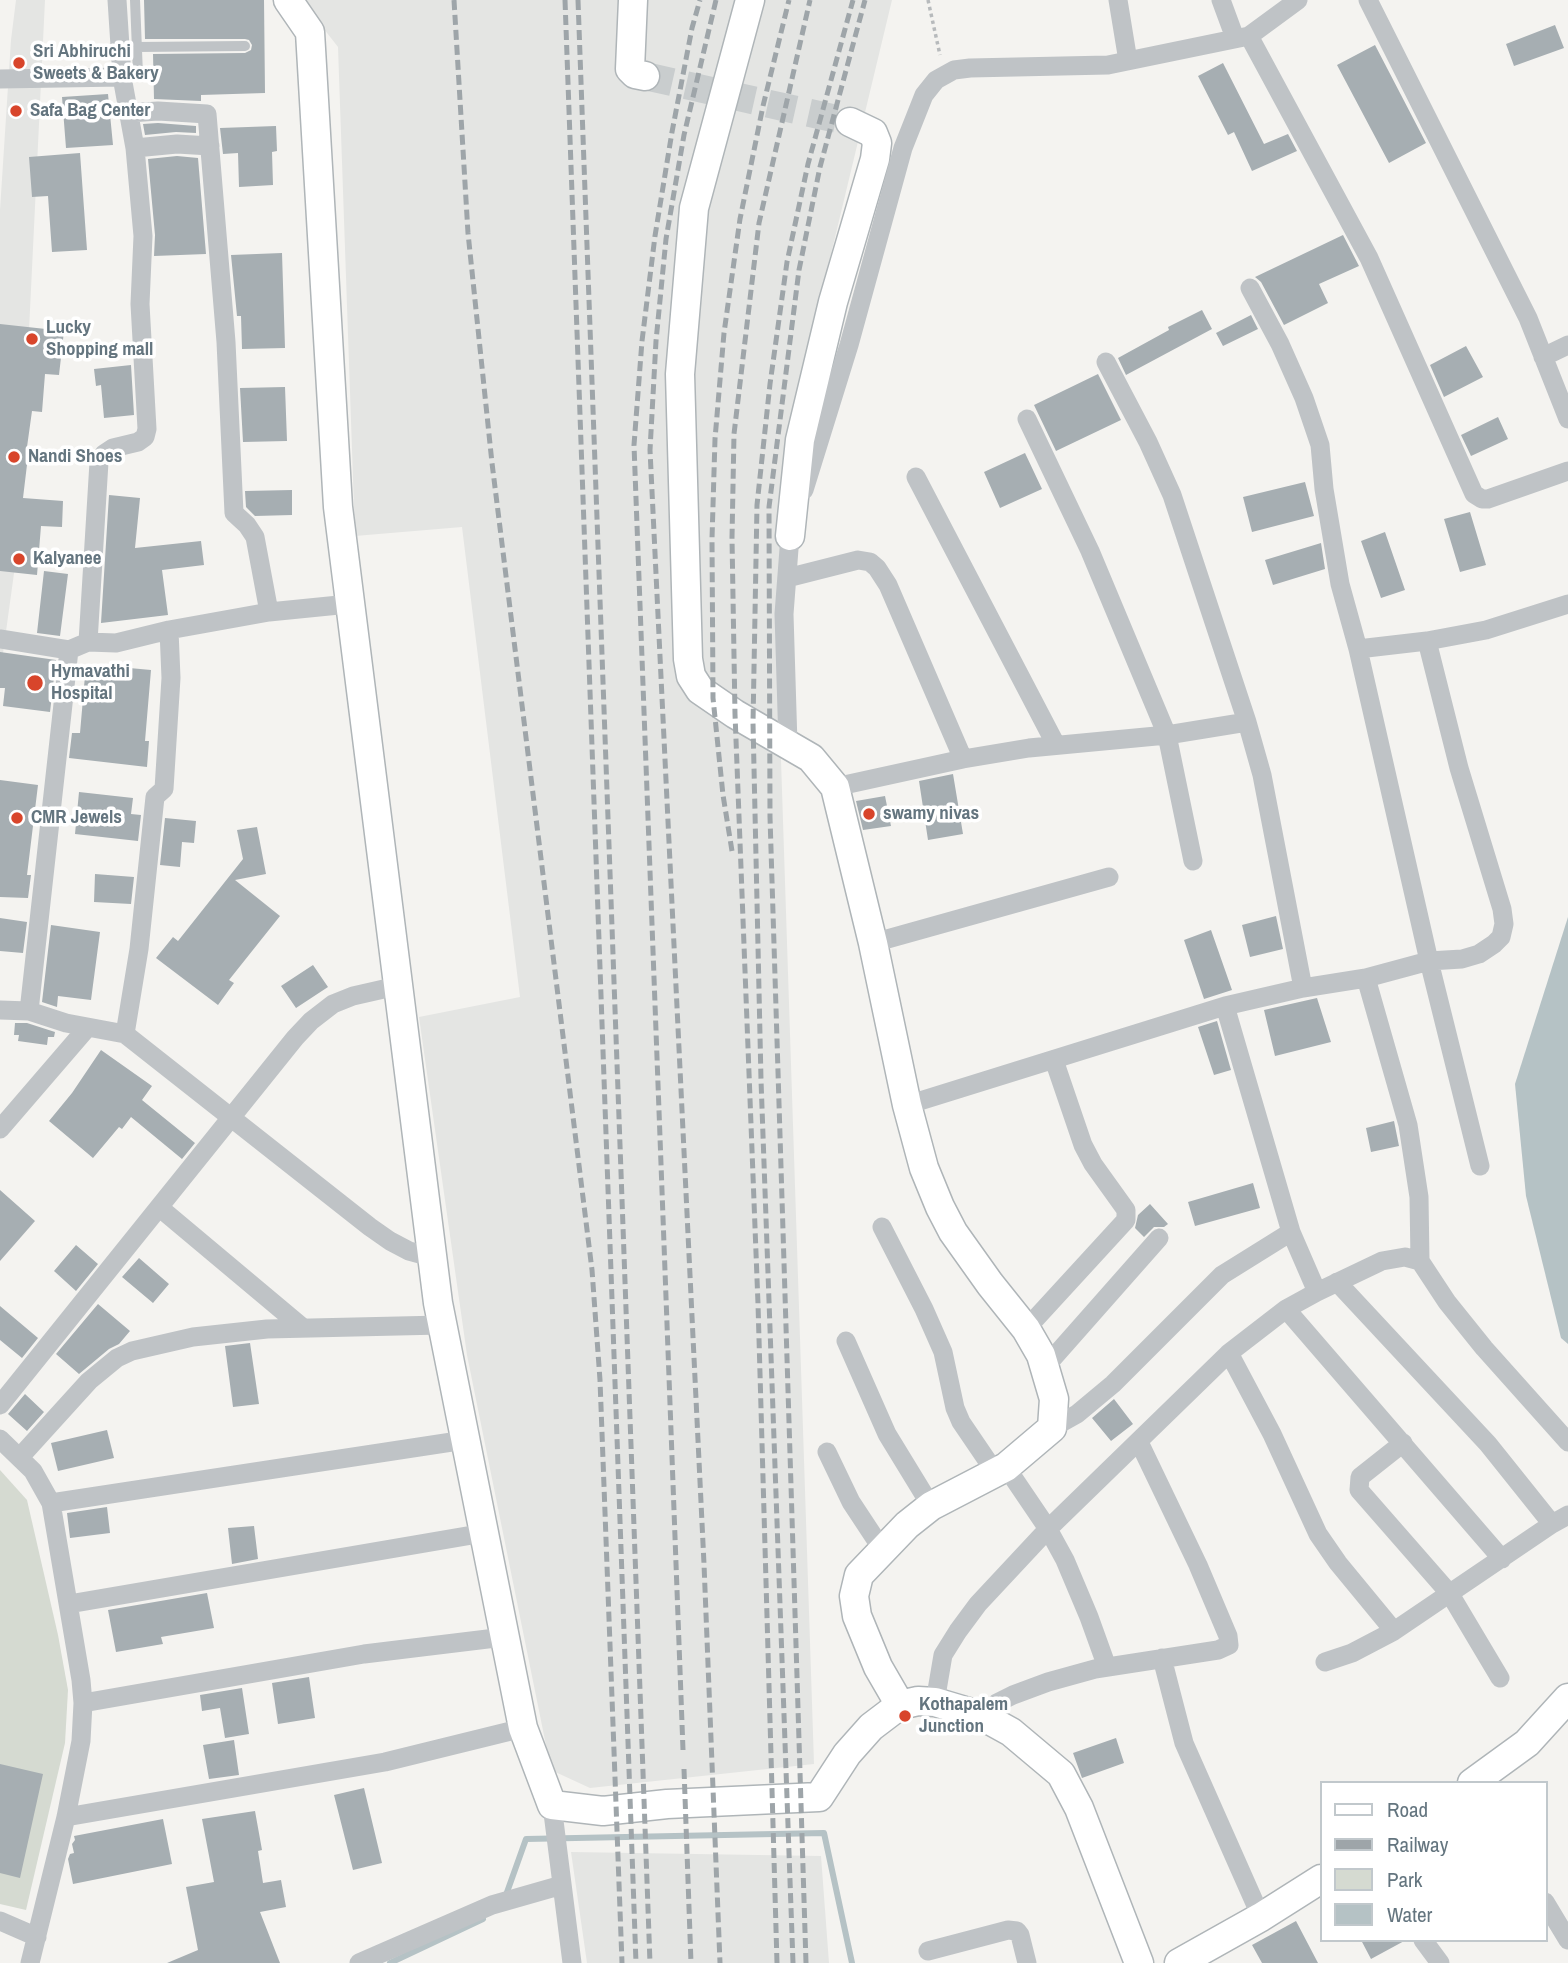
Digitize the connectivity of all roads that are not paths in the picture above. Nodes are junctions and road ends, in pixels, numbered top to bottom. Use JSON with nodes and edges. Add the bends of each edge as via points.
{"nodes":[{"id":1,"x":117,"y":0,"type":"edge"},
{"id":2,"x":135,"y":0,"type":"edge"},
{"id":3,"x":288,"y":0,"type":"edge"},
{"id":4,"x":633,"y":0,"type":"edge"},
{"id":5,"x":750,"y":0,"type":"edge"},
{"id":6,"x":1118,"y":0,"type":"edge"},
{"id":7,"x":1221,"y":0,"type":"edge"},
{"id":8,"x":1298,"y":0,"type":"edge"},
{"id":9,"x":1368,"y":0,"type":"edge"},
{"id":10,"x":1242,"y":37,"type":"junction"},
{"id":11,"x":246,"y":46,"type":"dead end"},
{"id":12,"x":137,"y":47,"type":"junction"},
{"id":13,"x":1128,"y":61,"type":"junction"},
{"id":14,"x":645,"y":76,"type":"dead end"},
{"id":15,"x":122,"y":77,"type":"junction"},
{"id":16,"x":0,"y":79,"type":"edge"},
{"id":17,"x":129,"y":113,"type":"junction"},
{"id":18,"x":850,"y":122,"type":"tunnel mouth"},
{"id":19,"x":210,"y":146,"type":"junction"},
{"id":20,"x":135,"y":148,"type":"junction"},
{"id":21,"x":1250,"y":288,"type":"dead end"},
{"id":22,"x":1568,"y":345,"type":"edge"},
{"id":23,"x":1543,"y":357,"type":"junction"},
{"id":24,"x":1105,"y":362,"type":"dead end"},
{"id":25,"x":1027,"y":419,"type":"dead end"},
{"id":26,"x":1568,"y":419,"type":"edge"},
{"id":27,"x":1568,"y":471,"type":"edge"},
{"id":28,"x":916,"y":477,"type":"dead end"},
{"id":29,"x":790,"y":536,"type":"junction"},
{"id":30,"x":787,"y":578,"type":"junction"},
{"id":31,"x":349,"y":604,"type":"junction"},
{"id":32,"x":1568,"y":604,"type":"edge"},
{"id":33,"x":269,"y":612,"type":"junction"},
{"id":34,"x":169,"y":630,"type":"junction"},
{"id":35,"x":0,"y":639,"type":"edge"},
{"id":36,"x":1427,"y":641,"type":"junction"},
{"id":37,"x":88,"y":642,"type":"junction"},
{"id":38,"x":1358,"y":649,"type":"junction"},
{"id":39,"x":69,"y":650,"type":"junction"},
{"id":40,"x":1247,"y":722,"type":"junction"},
{"id":41,"x":1167,"y":735,"type":"junction"},
{"id":42,"x":788,"y":744,"type":"junction"},
{"id":43,"x":1056,"y":745,"type":"junction"},
{"id":44,"x":962,"y":759,"type":"junction"},
{"id":45,"x":835,"y":787,"type":"junction"},
{"id":46,"x":1193,"y":861,"type":"dead end"},
{"id":47,"x":1109,"y":877,"type":"dead end"},
{"id":48,"x":873,"y":943,"type":"junction"},
{"id":49,"x":1429,"y":961,"type":"junction"},
{"id":50,"x":1366,"y":978,"type":"junction"},
{"id":51,"x":397,"y":986,"type":"junction"},
{"id":52,"x":1303,"y":988,"type":"junction"},
{"id":53,"x":1225,"y":1006,"type":"junction"},
{"id":54,"x":0,"y":1010,"type":"edge"},
{"id":55,"x":29,"y":1011,"type":"junction"},
{"id":56,"x":87,"y":1028,"type":"junction"},
{"id":57,"x":125,"y":1034,"type":"junction"},
{"id":58,"x":1054,"y":1060,"type":"junction"},
{"id":59,"x":907,"y":1105,"type":"junction"},
{"id":60,"x":232,"y":1118,"type":"junction"},
{"id":61,"x":0,"y":1129,"type":"edge"},
{"id":62,"x":1479,"y":1166,"type":"dead end"},
{"id":63,"x":160,"y":1208,"type":"junction"},
{"id":64,"x":882,"y":1227,"type":"dead end"},
{"id":65,"x":1291,"y":1232,"type":"junction"},
{"id":66,"x":1159,"y":1238,"type":"dead end"},
{"id":67,"x":431,"y":1257,"type":"junction"},
{"id":68,"x":1420,"y":1261,"type":"junction"},
{"id":69,"x":1337,"y":1282,"type":"junction"},
{"id":70,"x":1317,"y":1292,"type":"junction"},
{"id":71,"x":1286,"y":1310,"type":"junction"},
{"id":72,"x":442,"y":1325,"type":"junction"},
{"id":73,"x":302,"y":1327,"type":"junction"},
{"id":74,"x":1026,"y":1329,"type":"junction"},
{"id":75,"x":846,"y":1341,"type":"dead end"},
{"id":76,"x":1229,"y":1353,"type":"junction"},
{"id":77,"x":1046,"y":1366,"type":"junction"},
{"id":78,"x":0,"y":1405,"type":"edge"},
{"id":79,"x":1052,"y":1428,"type":"junction"},
{"id":80,"x":0,"y":1439,"type":"edge"},
{"id":81,"x":465,"y":1440,"type":"junction"},
{"id":82,"x":1139,"y":1442,"type":"junction"},
{"id":83,"x":1568,"y":1442,"type":"edge"},
{"id":84,"x":1402,"y":1443,"type":"junction"},
{"id":85,"x":827,"y":1452,"type":"dead end"},
{"id":86,"x":20,"y":1457,"type":"junction"},
{"id":87,"x":1001,"y":1469,"type":"junction"},
{"id":88,"x":51,"y":1503,"type":"junction"},
{"id":89,"x":931,"y":1506,"type":"junction"},
{"id":90,"x":1560,"y":1520,"type":"edge"},
{"id":91,"x":1048,"y":1529,"type":"junction"},
{"id":92,"x":484,"y":1533,"type":"junction"},
{"id":93,"x":882,"y":1549,"type":"junction"},
{"id":94,"x":1502,"y":1559,"type":"junction"},
{"id":95,"x":1450,"y":1594,"type":"junction"},
{"id":96,"x":69,"y":1604,"type":"junction"},
{"id":97,"x":1394,"y":1631,"type":"junction"},
{"id":98,"x":504,"y":1637,"type":"junction"},
{"id":99,"x":1162,"y":1658,"type":"junction"},
{"id":100,"x":1325,"y":1662,"type":"dead end"},
{"id":101,"x":1107,"y":1667,"type":"junction"},
{"id":102,"x":1500,"y":1678,"type":"dead end"},
{"id":103,"x":935,"y":1702,"type":"junction"},
{"id":104,"x":83,"y":1703,"type":"junction"},
{"id":105,"x":900,"y":1704,"type":"junction"},
{"id":106,"x":1564,"y":1711,"type":"edge"},
{"id":107,"x":982,"y":1716,"type":"junction"},
{"id":108,"x":523,"y":1728,"type":"junction"},
{"id":109,"x":1475,"y":1781,"type":"edge"},
{"id":110,"x":552,"y":1805,"type":"junction"},
{"id":111,"x":66,"y":1817,"type":"junction"},
{"id":112,"x":1320,"y":1880,"type":"edge"},
{"id":113,"x":562,"y":1885,"type":"junction"},
{"id":114,"x":1547,"y":1905,"type":"edge"},
{"id":115,"x":1261,"y":1917,"type":"junction"},
{"id":116,"x":0,"y":1921,"type":"edge"},
{"id":117,"x":37,"y":1937,"type":"junction"},
{"id":118,"x":1568,"y":1940,"type":"edge"},
{"id":119,"x":1424,"y":1942,"type":"edge"},
{"id":120,"x":928,"y":1951,"type":"dead end"},
{"id":121,"x":30,"y":1963,"type":"edge"},
{"id":122,"x":359,"y":1963,"type":"edge"},
{"id":123,"x":572,"y":1963,"type":"edge"},
{"id":124,"x":1027,"y":1963,"type":"edge"},
{"id":125,"x":1139,"y":1963,"type":"edge"},
{"id":126,"x":1179,"y":1963,"type":"edge"},
{"id":127,"x":1440,"y":1963,"type":"edge"}],
"edges":[{"from":1,"to":15,"type":"street"},
{"from":2,"to":12,"type":"lane"},
{"from":3,"to":31,"type":"main road","via":[[310,32],[338,507]]},
{"from":4,"to":14,"type":"main road","via":[[630,69]]},
{"from":5,"to":42,"type":"main road","via":[[694,208],[680,374],[688,659],[700,690]]},
{"from":6,"to":13,"type":"street"},
{"from":7,"to":10,"type":"street"},
{"from":8,"to":10,"type":"street"},
{"from":9,"to":23,"type":"street","via":[[1528,318]]},
{"from":10,"to":13,"type":"street"},
{"from":10,"to":27,"type":"street","via":[[1369,258],[1474,495],[1488,499]]},
{"from":11,"to":12,"type":"lane"},
{"from":12,"to":15,"type":"lane","via":[[138,75]]},
{"from":13,"to":29,"type":"street","via":[[954,70],[936,80],[924,95],[903,148]]},
{"from":15,"to":16,"type":"street"},
{"from":15,"to":17,"type":"street"},
{"from":17,"to":19,"type":"street","via":[[207,114]]},
{"from":17,"to":20,"type":"street"},
{"from":18,"to":29,"type":"main road","via":[[873,133],[875,159],[800,440]]},
{"from":19,"to":20,"type":"street"},
{"from":19,"to":33,"type":"street","via":[[234,513],[255,537]]},
{"from":20,"to":37,"type":"street","via":[[143,236],[140,304],[147,429],[138,442],[113,448],[99,462]]},
{"from":21,"to":38,"type":"street","via":[[1280,344],[1320,445],[1331,537]]},
{"from":22,"to":23,"type":"street"},
{"from":23,"to":26,"type":"street"},
{"from":24,"to":40,"type":"street","via":[[1172,495]]},
{"from":25,"to":41,"type":"street","via":[[1090,551]]},
{"from":28,"to":43,"type":"street"},
{"from":29,"to":30,"type":"street"},
{"from":30,"to":42,"type":"street"},
{"from":30,"to":44,"type":"street","via":[[858,560],[877,568],[888,584]]},
{"from":31,"to":33,"type":"street"},
{"from":31,"to":51,"type":"main road"},
{"from":32,"to":36,"type":"street","via":[[1486,630]]},
{"from":33,"to":34,"type":"street"},
{"from":34,"to":37,"type":"street","via":[[116,643]]},
{"from":34,"to":57,"type":"street","via":[[171,678],[164,789],[155,797]]},
{"from":35,"to":39,"type":"street"},
{"from":36,"to":38,"type":"street"},
{"from":36,"to":49,"type":"street","via":[[1504,924],[1501,937],[1479,954]]},
{"from":37,"to":39,"type":"street"},
{"from":38,"to":49,"type":"street"},
{"from":39,"to":55,"type":"street"},
{"from":40,"to":41,"type":"street"},
{"from":40,"to":52,"type":"street","via":[[1262,775]]},
{"from":41,"to":43,"type":"street"},
{"from":41,"to":46,"type":"street"},
{"from":42,"to":45,"type":"main road","via":[[811,758]]},
{"from":43,"to":44,"type":"street"},
{"from":44,"to":45,"type":"street"},
{"from":45,"to":48,"type":"main road"},
{"from":47,"to":48,"type":"street"},
{"from":48,"to":59,"type":"main road"},
{"from":49,"to":50,"type":"street"},
{"from":49,"to":62,"type":"street"},
{"from":50,"to":52,"type":"street"},
{"from":50,"to":68,"type":"street","via":[[1408,1125],[1419,1197]]},
{"from":51,"to":60,"type":"street","via":[[333,1004],[311,1021]]},
{"from":51,"to":67,"type":"main road"},
{"from":52,"to":53,"type":"street"},
{"from":53,"to":58,"type":"street"},
{"from":53,"to":65,"type":"street"},
{"from":54,"to":55,"type":"street"},
{"from":55,"to":56,"type":"street"},
{"from":56,"to":57,"type":"street"},
{"from":56,"to":61,"type":"street"},
{"from":57,"to":60,"type":"street"},
{"from":58,"to":59,"type":"street"},
{"from":58,"to":74,"type":"street","via":[[1083,1144],[1126,1210],[1126,1220]]},
{"from":59,"to":74,"type":"main road","via":[[924,1168],[944,1215],[989,1284]]},
{"from":60,"to":63,"type":"street"},
{"from":60,"to":67,"type":"street","via":[[390,1241]]},
{"from":63,"to":73,"type":"street"},
{"from":63,"to":78,"type":"street"},
{"from":64,"to":87,"type":"street","via":[[943,1352],[961,1422]]},
{"from":65,"to":70,"type":"street"},
{"from":65,"to":79,"type":"street","via":[[1222,1275],[1113,1384]]},
{"from":66,"to":77,"type":"street"},
{"from":67,"to":72,"type":"main road"},
{"from":68,"to":69,"type":"street","via":[[1405,1257],[1382,1261]]},
{"from":68,"to":83,"type":"street","via":[[1461,1320]]},
{"from":69,"to":70,"type":"street"},
{"from":69,"to":90,"type":"street"},
{"from":70,"to":71,"type":"street"},
{"from":71,"to":76,"type":"street"},
{"from":71,"to":84,"type":"street"},
{"from":72,"to":73,"type":"street"},
{"from":72,"to":81,"type":"main road"},
{"from":73,"to":86,"type":"street","via":[[193,1336],[132,1351],[103,1367]]},
{"from":74,"to":77,"type":"main road"},
{"from":75,"to":89,"type":"street","via":[[887,1434]]},
{"from":76,"to":82,"type":"street"},
{"from":76,"to":97,"type":"street","via":[[1318,1534]]},
{"from":77,"to":79,"type":"main road","via":[[1054,1399]]},
{"from":79,"to":87,"type":"main road"},
{"from":80,"to":86,"type":"street"},
{"from":81,"to":88,"type":"street"},
{"from":81,"to":92,"type":"main road"},
{"from":82,"to":91,"type":"street"},
{"from":82,"to":99,"type":"street","via":[[1229,1640],[1218,1650]]},
{"from":84,"to":94,"type":"street"},
{"from":84,"to":95,"type":"street","via":[[1360,1477],[1359,1490]]},
{"from":85,"to":93,"type":"street","via":[[851,1502]]},
{"from":86,"to":88,"type":"street"},
{"from":87,"to":89,"type":"main road"},
{"from":87,"to":91,"type":"street"},
{"from":88,"to":96,"type":"street"},
{"from":89,"to":93,"type":"main road"},
{"from":90,"to":94,"type":"street"},
{"from":91,"to":101,"type":"street","via":[[1090,1617]]},
{"from":91,"to":103,"type":"street","via":[[958,1631],[943,1655]]},
{"from":92,"to":96,"type":"street"},
{"from":92,"to":98,"type":"main road"},
{"from":93,"to":105,"type":"main road","via":[[859,1575],[854,1596],[857,1616],[878,1667]]},
{"from":94,"to":95,"type":"street"},
{"from":95,"to":97,"type":"street"},
{"from":95,"to":102,"type":"street"},
{"from":96,"to":104,"type":"street"},
{"from":97,"to":100,"type":"street"},
{"from":98,"to":104,"type":"street","via":[[376,1652]]},
{"from":98,"to":108,"type":"main road"},
{"from":99,"to":101,"type":"street"},
{"from":99,"to":115,"type":"street","via":[[1184,1743]]},
{"from":101,"to":107,"type":"street","via":[[1013,1695]]},
{"from":103,"to":105,"type":"main road"},
{"from":103,"to":107,"type":"main road"},
{"from":104,"to":111,"type":"street","via":[[81,1741]]},
{"from":105,"to":110,"type":"main road","via":[[847,1754],[820,1797],[603,1811]]},
{"from":106,"to":109,"type":"main road"},
{"from":107,"to":125,"type":"main road","via":[[1011,1732],[1061,1774],[1079,1808]]},
{"from":108,"to":110,"type":"main road"},
{"from":108,"to":111,"type":"street","via":[[385,1762]]},
{"from":110,"to":113,"type":"street"},
{"from":111,"to":117,"type":"street"},
{"from":112,"to":115,"type":"main road"},
{"from":113,"to":122,"type":"street","via":[[492,1905]]},
{"from":113,"to":123,"type":"street"},
{"from":114,"to":118,"type":"street"},
{"from":115,"to":126,"type":"main road"},
{"from":116,"to":117,"type":"street"},
{"from":117,"to":121,"type":"street"},
{"from":119,"to":127,"type":"street"},
{"from":120,"to":124,"type":"street","via":[[1017,1931]]}]}
